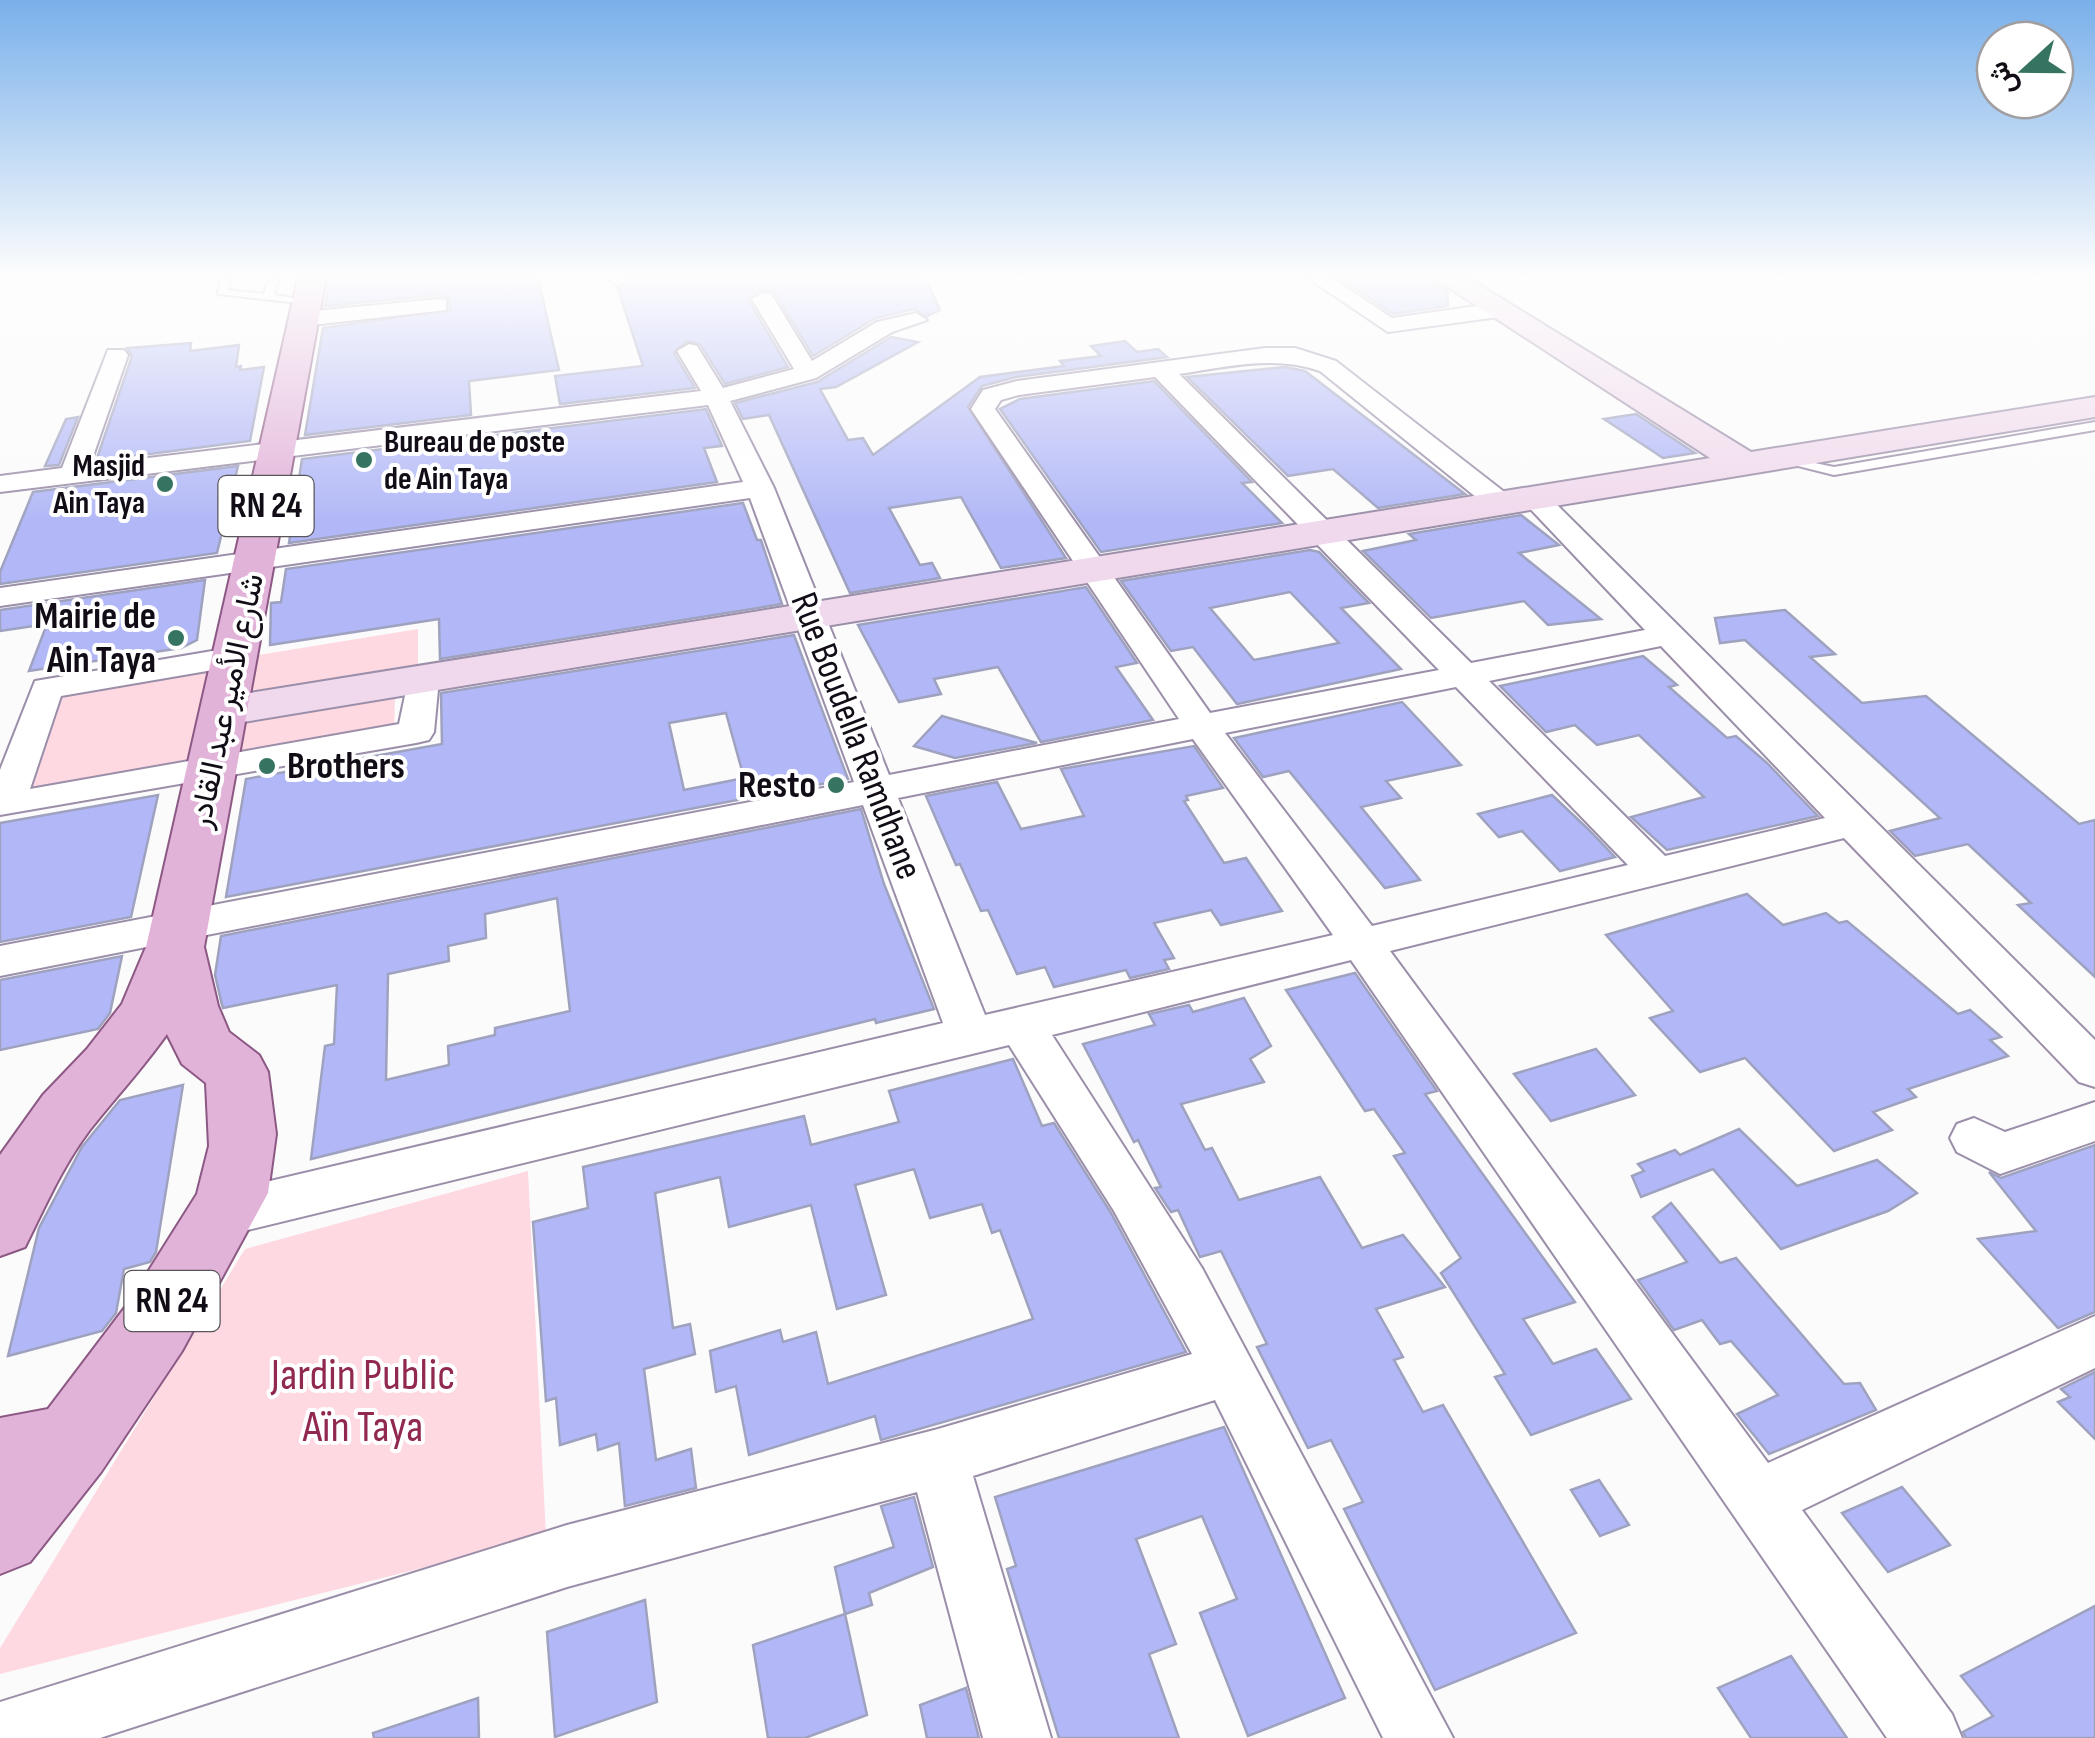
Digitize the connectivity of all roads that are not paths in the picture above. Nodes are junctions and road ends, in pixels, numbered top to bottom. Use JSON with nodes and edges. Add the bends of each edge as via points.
{"nodes":[{"id":1,"x":115,"y":359,"type":"edge"},
{"id":2,"x":294,"y":359,"type":"edge"},
{"id":3,"x":694,"y":359,"type":"edge"},
{"id":4,"x":800,"y":359,"type":"edge"},
{"id":5,"x":830,"y":359,"type":"edge"},
{"id":6,"x":1241,"y":359,"type":"edge"},
{"id":7,"x":1308,"y":359,"type":"edge"},
{"id":8,"x":1584,"y":359,"type":"edge"},
{"id":9,"x":1161,"y":369,"type":"junction"},
{"id":10,"x":808,"y":372,"type":"junction"},
{"id":11,"x":716,"y":397,"type":"junction"},
{"id":12,"x":2094,"y":413,"type":"edge"},
{"id":13,"x":276,"y":448,"type":"junction"},
{"id":14,"x":1763,"y":462,"type":"junction"},
{"id":15,"x":73,"y":474,"type":"junction"},
{"id":16,"x":0,"y":484,"type":"edge"},
{"id":17,"x":760,"y":488,"type":"junction"},
{"id":18,"x":1518,"y":501,"type":"junction"},
{"id":19,"x":1325,"y":532,"type":"junction"},
{"id":20,"x":256,"y":560,"type":"junction"},
{"id":21,"x":1092,"y":570,"type":"junction"},
{"id":22,"x":0,"y":597,"type":"edge"},
{"id":23,"x":808,"y":616,"type":"junction"},
{"id":24,"x":1669,"y":636,"type":"junction"},
{"id":25,"x":236,"y":657,"type":"junction"},
{"id":26,"x":1464,"y":674,"type":"junction"},
{"id":27,"x":422,"y":680,"type":"junction"},
{"id":28,"x":226,"y":711,"type":"junction"},
{"id":29,"x":1200,"y":724,"type":"junction"},
{"id":30,"x":14,"y":747,"type":"edge"},
{"id":31,"x":214,"y":769,"type":"junction"},
{"id":32,"x":878,"y":788,"type":"junction"},
{"id":33,"x":1854,"y":824,"type":"junction"},
{"id":34,"x":1656,"y":870,"type":"junction"},
{"id":35,"x":178,"y":936,"type":"junction"},
{"id":36,"x":1361,"y":942,"type":"junction"},
{"id":37,"x":0,"y":961,"type":"edge"},
{"id":38,"x":996,"y":1030,"type":"junction"},
{"id":39,"x":204,"y":1047,"type":"junction"},
{"id":40,"x":110,"y":1066,"type":"junction"},
{"id":41,"x":2095,"y":1068,"type":"edge"},
{"id":42,"x":2095,"y":1121,"type":"edge"},
{"id":43,"x":1974,"y":1138,"type":"dead end"},
{"id":44,"x":223,"y":1214,"type":"junction"},
{"id":45,"x":0,"y":1226,"type":"edge"},
{"id":46,"x":2095,"y":1341,"type":"edge"},
{"id":47,"x":1227,"y":1370,"type":"junction"},
{"id":48,"x":36,"y":1451,"type":"edge"},
{"id":49,"x":938,"y":1458,"type":"junction"},
{"id":50,"x":1758,"y":1500,"type":"junction"},
{"id":51,"x":0,"y":1532,"type":"edge"},
{"id":52,"x":0,"y":1736,"type":"edge"},
{"id":53,"x":1017,"y":1738,"type":"edge"},
{"id":54,"x":1419,"y":1738,"type":"edge"},
{"id":55,"x":1928,"y":1738,"type":"edge"}],
"edges":[{"from":1,"to":15,"type":"street"},
{"from":2,"to":13,"type":"main road","name":"شارع الأمير عبد القادر","number":"RN 24"},
{"from":3,"to":11,"type":"street","name":"Rue Boudella Ramdhane"},
{"from":4,"to":10,"type":"street"},
{"from":5,"to":10,"type":"street"},
{"from":6,"to":9,"type":"street"},
{"from":7,"to":18,"type":"street"},
{"from":8,"to":14,"type":"main road"},
{"from":9,"to":19,"type":"street"},
{"from":9,"to":21,"type":"street","via":[[1017,388],[985,402],[985,416]]},
{"from":10,"to":11,"type":"street"},
{"from":11,"to":13,"type":"street"},
{"from":11,"to":17,"type":"street","name":"Rue Boudella Ramdhane"},
{"from":12,"to":14,"type":"main road","via":[[1946,442]]},
{"from":13,"to":15,"type":"street"},
{"from":13,"to":20,"type":"main road","name":"شارع الأمير عبد القادر","number":"RN 24"},
{"from":14,"to":18,"type":"main road"},
{"from":15,"to":16,"type":"street"},
{"from":17,"to":20,"type":"street"},
{"from":17,"to":23,"type":"street","name":"Rue Boudella Ramdhane"},
{"from":18,"to":19,"type":"main road"},
{"from":18,"to":24,"type":"street"},
{"from":19,"to":21,"type":"main road"},
{"from":19,"to":26,"type":"street"},
{"from":20,"to":22,"type":"street"},
{"from":20,"to":25,"type":"main road","name":"شارع الأمير عبد القادر","number":"RN 24"},
{"from":21,"to":23,"type":"main road"},
{"from":21,"to":29,"type":"street"},
{"from":23,"to":27,"type":"main road"},
{"from":23,"to":32,"type":"street","name":"Rue Boudella Ramdhane"},
{"from":24,"to":26,"type":"street"},
{"from":24,"to":33,"type":"street"},
{"from":25,"to":28,"type":"main road","name":"شارع الأمير عبد القادر","number":"RN 24"},
{"from":25,"to":30,"type":"street","via":[[47,688]]},
{"from":26,"to":29,"type":"street"},
{"from":26,"to":34,"type":"street"},
{"from":27,"to":28,"type":"main road"},
{"from":27,"to":31,"type":"street","via":[[416,732]]},
{"from":28,"to":31,"type":"main road","name":"شارع الأمير عبد القادر","number":"RN 24"},
{"from":29,"to":32,"type":"street"},
{"from":29,"to":36,"type":"street"},
{"from":30,"to":31,"type":"street","via":[[6,805]]},
{"from":31,"to":35,"type":"main road","name":"شارع الأمير عبد القادر","number":"RN 24"},
{"from":32,"to":35,"type":"street"},
{"from":32,"to":38,"type":"street","name":"Rue Boudella Ramdhane"},
{"from":33,"to":34,"type":"street"},
{"from":33,"to":41,"type":"street"},
{"from":34,"to":36,"type":"street"},
{"from":35,"to":37,"type":"street"},
{"from":35,"to":39,"type":"main road","name":"شارع الأمير عبد القادر","number":"RN 24","via":[[188,1006]]},
{"from":35,"to":40,"type":"main road","name":"شارع الأمير عبد القادر","via":[[149,1013]]},
{"from":36,"to":38,"type":"street"},
{"from":36,"to":50,"type":"street"},
{"from":38,"to":44,"type":"street"},
{"from":38,"to":47,"type":"street","name":"Rue Boudella Ramdhane","via":[[1085,1116]]},
{"from":39,"to":40,"type":"main road","name":"شارع الأمير عبد القادر","via":[[158,1049]]},
{"from":39,"to":44,"type":"main road","name":"شارع الأمير عبد القادر","number":"RN 24","via":[[236,1072],[244,1122],[239,1174]]},
{"from":40,"to":45,"type":"main road","name":"شارع الأمير عبد القادر","via":[[66,1113],[16,1188]]},
{"from":42,"to":43,"type":"street","via":[[2000,1154]]},
{"from":44,"to":48,"type":"main road","name":"شارع الأمير عبد القادر","number":"RN 24","via":[[178,1292]]},
{"from":46,"to":50,"type":"street"},
{"from":47,"to":49,"type":"street"},
{"from":47,"to":54,"type":"street","name":"Rue Boudella Ramdhane"},
{"from":48,"to":51,"type":"main road","name":"شارع الأمير عبد القادر","number":"RN 24"},
{"from":49,"to":52,"type":"street","via":[[567,1556]]},
{"from":49,"to":53,"type":"street"},
{"from":50,"to":55,"type":"street"}]}
